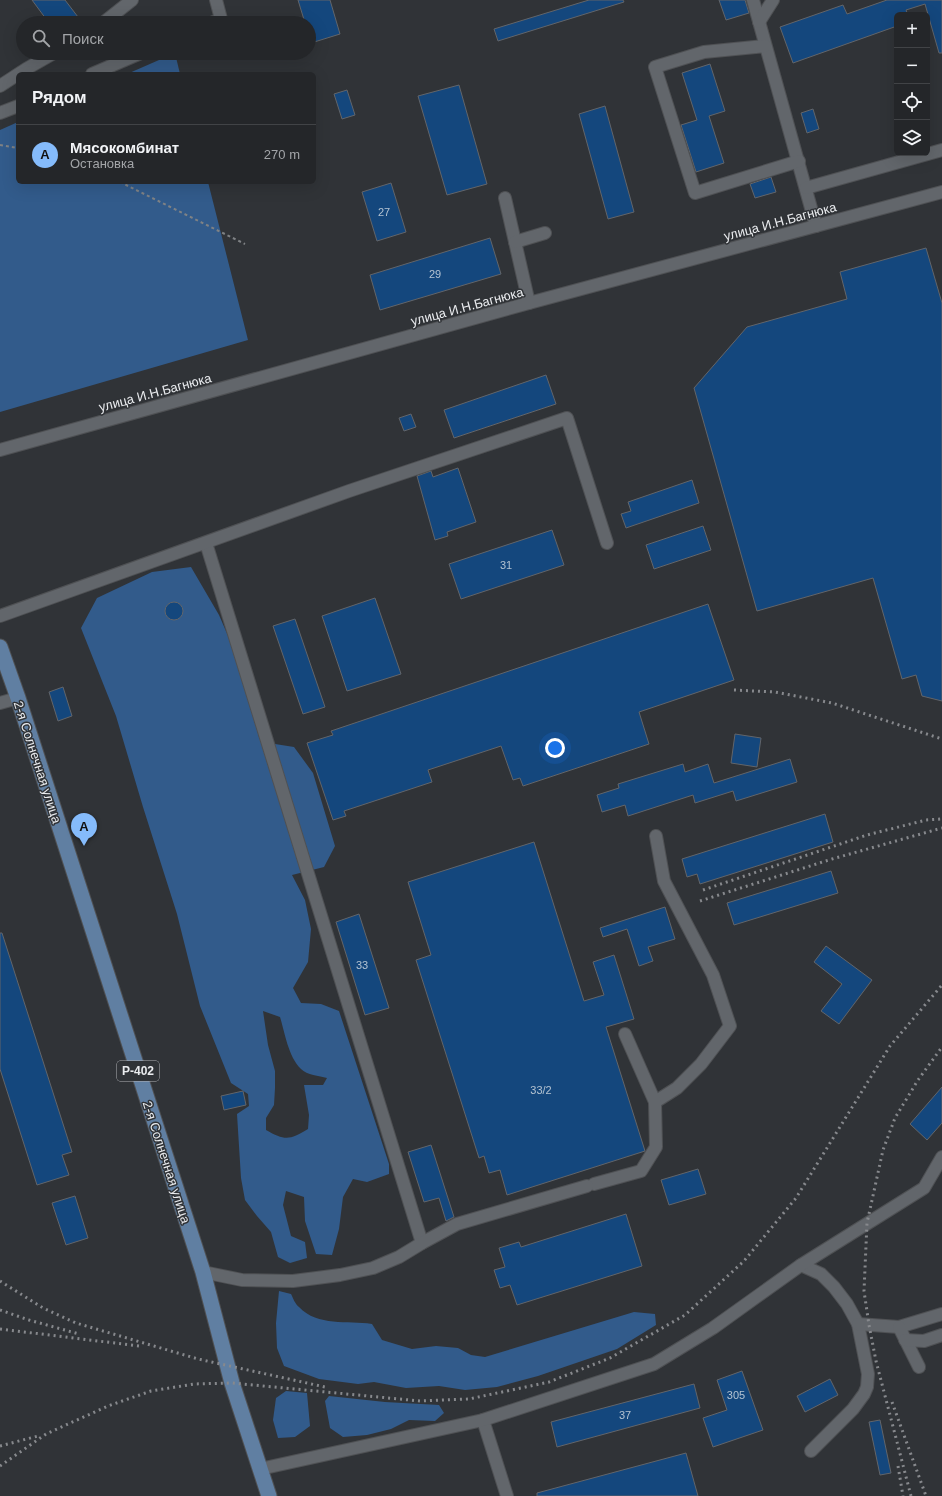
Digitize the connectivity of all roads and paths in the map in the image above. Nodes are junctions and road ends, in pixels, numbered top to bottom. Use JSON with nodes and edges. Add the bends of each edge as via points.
{"nodes":[{"id":1,"x":132,"y":0,"type":"edge"},
{"id":2,"x":216,"y":0,"type":"edge"},
{"id":3,"x":753,"y":0,"type":"edge"},
{"id":4,"x":773,"y":0,"type":"edge"},
{"id":5,"x":112,"y":16,"type":"edge"},
{"id":6,"x":220,"y":16,"type":"edge"},
{"id":7,"x":759,"y":22,"type":"junction"},
{"id":8,"x":765,"y":46,"type":"junction"},
{"id":9,"x":42,"y":60,"type":"edge"},
{"id":10,"x":125,"y":60,"type":"edge"},
{"id":11,"x":21,"y":72,"type":"edge"},
{"id":12,"x":97,"y":72,"type":"edge"},
{"id":13,"x":16,"y":76,"type":"edge"},
{"id":14,"x":0,"y":86,"type":"edge"},
{"id":15,"x":16,"y":107,"type":"edge"},
{"id":16,"x":0,"y":113,"type":"edge"},
{"id":17,"x":0,"y":145,"type":"edge"},
{"id":18,"x":16,"y":148,"type":"edge"},
{"id":19,"x":942,"y":150,"type":"edge"},
{"id":20,"x":799,"y":160,"type":"junction"},
{"id":21,"x":124,"y":184,"type":"edge"},
{"id":22,"x":806,"y":188,"type":"junction"},
{"id":23,"x":942,"y":192,"type":"edge"},
{"id":24,"x":505,"y":198,"type":"dead end"},
{"id":25,"x":816,"y":226,"type":"junction"},
{"id":26,"x":545,"y":233,"type":"dead end"},
{"id":27,"x":515,"y":242,"type":"junction"},
{"id":28,"x":245,"y":244,"type":"dead end"},
{"id":29,"x":529,"y":303,"type":"junction"},
{"id":30,"x":0,"y":450,"type":"edge"},
{"id":31,"x":206,"y":543,"type":"junction"},
{"id":32,"x":607,"y":543,"type":"dead end"},
{"id":33,"x":0,"y":616,"type":"edge"},
{"id":34,"x":0,"y":647,"type":"edge"},
{"id":35,"x":18,"y":698,"type":"junction"},
{"id":36,"x":0,"y":703,"type":"edge"},
{"id":37,"x":656,"y":836,"type":"dead end"},
{"id":38,"x":625,"y":1034,"type":"dead end"},
{"id":39,"x":655,"y":1102,"type":"junction"},
{"id":40,"x":942,"y":1157,"type":"edge"},
{"id":41,"x":422,"y":1243,"type":"junction"},
{"id":42,"x":801,"y":1265,"type":"junction"},
{"id":43,"x":203,"y":1272,"type":"junction"},
{"id":44,"x":942,"y":1314,"type":"edge"},
{"id":45,"x":858,"y":1324,"type":"junction"},
{"id":46,"x":899,"y":1328,"type":"junction"},
{"id":47,"x":942,"y":1336,"type":"edge"},
{"id":48,"x":905,"y":1340,"type":"junction"},
{"id":49,"x":919,"y":1367,"type":"dead end"},
{"id":50,"x":483,"y":1420,"type":"junction"},
{"id":51,"x":811,"y":1451,"type":"dead end"},
{"id":52,"x":260,"y":1469,"type":"junction"},
{"id":53,"x":269,"y":1496,"type":"edge"},
{"id":54,"x":507,"y":1496,"type":"edge"}],
"edges":[{"from":1,"to":5,"type":"street"},
{"from":2,"to":6,"type":"street"},
{"from":3,"to":7,"type":"street"},
{"from":4,"to":7,"type":"street"},
{"from":7,"to":8,"type":"street"},
{"from":8,"to":20,"type":"street"},
{"from":8,"to":20,"type":"street","via":[[704,52],[655,67],[695,193]]},
{"from":9,"to":11,"type":"street"},
{"from":10,"to":12,"type":"street"},
{"from":13,"to":14,"type":"street"},
{"from":15,"to":16,"type":"street"},
{"from":17,"to":18,"type":"path"},
{"from":19,"to":22,"type":"street"},
{"from":20,"to":22,"type":"street"},
{"from":21,"to":28,"type":"path"},
{"from":22,"to":25,"type":"street"},
{"from":23,"to":25,"type":"street","name":"улица И.Н.Багнюка"},
{"from":24,"to":27,"type":"street"},
{"from":25,"to":29,"type":"street","name":"улица И.Н.Багнюка"},
{"from":26,"to":27,"type":"street"},
{"from":27,"to":29,"type":"street"},
{"from":29,"to":30,"type":"street","name":"улица И.Н.Багнюка"},
{"from":31,"to":32,"type":"street","via":[[349,491],[567,418]]},
{"from":31,"to":33,"type":"street"},
{"from":31,"to":41,"type":"street"},
{"from":34,"to":35,"type":"main road","name":"2-я Солнечная улица","number":"Р-402"},
{"from":35,"to":36,"type":"street"},
{"from":35,"to":43,"type":"main road","name":"2-я Солнечная улица","number":"Р-402"},
{"from":37,"to":39,"type":"street","via":[[664,881],[713,975],[730,1026],[677,1088]]},
{"from":38,"to":39,"type":"street"},
{"from":39,"to":41,"type":"street","via":[[656,1147],[641,1170],[457,1224]]},
{"from":40,"to":42,"type":"street","via":[[924,1188]]},
{"from":41,"to":43,"type":"street","via":[[399,1258],[340,1276],[293,1281],[242,1280]]},
{"from":42,"to":45,"type":"street","via":[[821,1274],[834,1287]]},
{"from":42,"to":50,"type":"street","via":[[713,1328],[654,1364]]},
{"from":43,"to":52,"type":"main road","name":"2-я Солнечная улица","number":"Р-402","via":[[232,1383]]},
{"from":44,"to":46,"type":"street"},
{"from":45,"to":46,"type":"street"},
{"from":45,"to":51,"type":"street","via":[[868,1374],[867,1387],[853,1409]]},
{"from":46,"to":48,"type":"street"},
{"from":47,"to":48,"type":"street","via":[[924,1341]]},
{"from":48,"to":49,"type":"street"},
{"from":50,"to":52,"type":"street"},
{"from":50,"to":54,"type":"street"},
{"from":52,"to":53,"type":"main road","name":"2-я Солнечная улица","number":"Р-402"}]}
